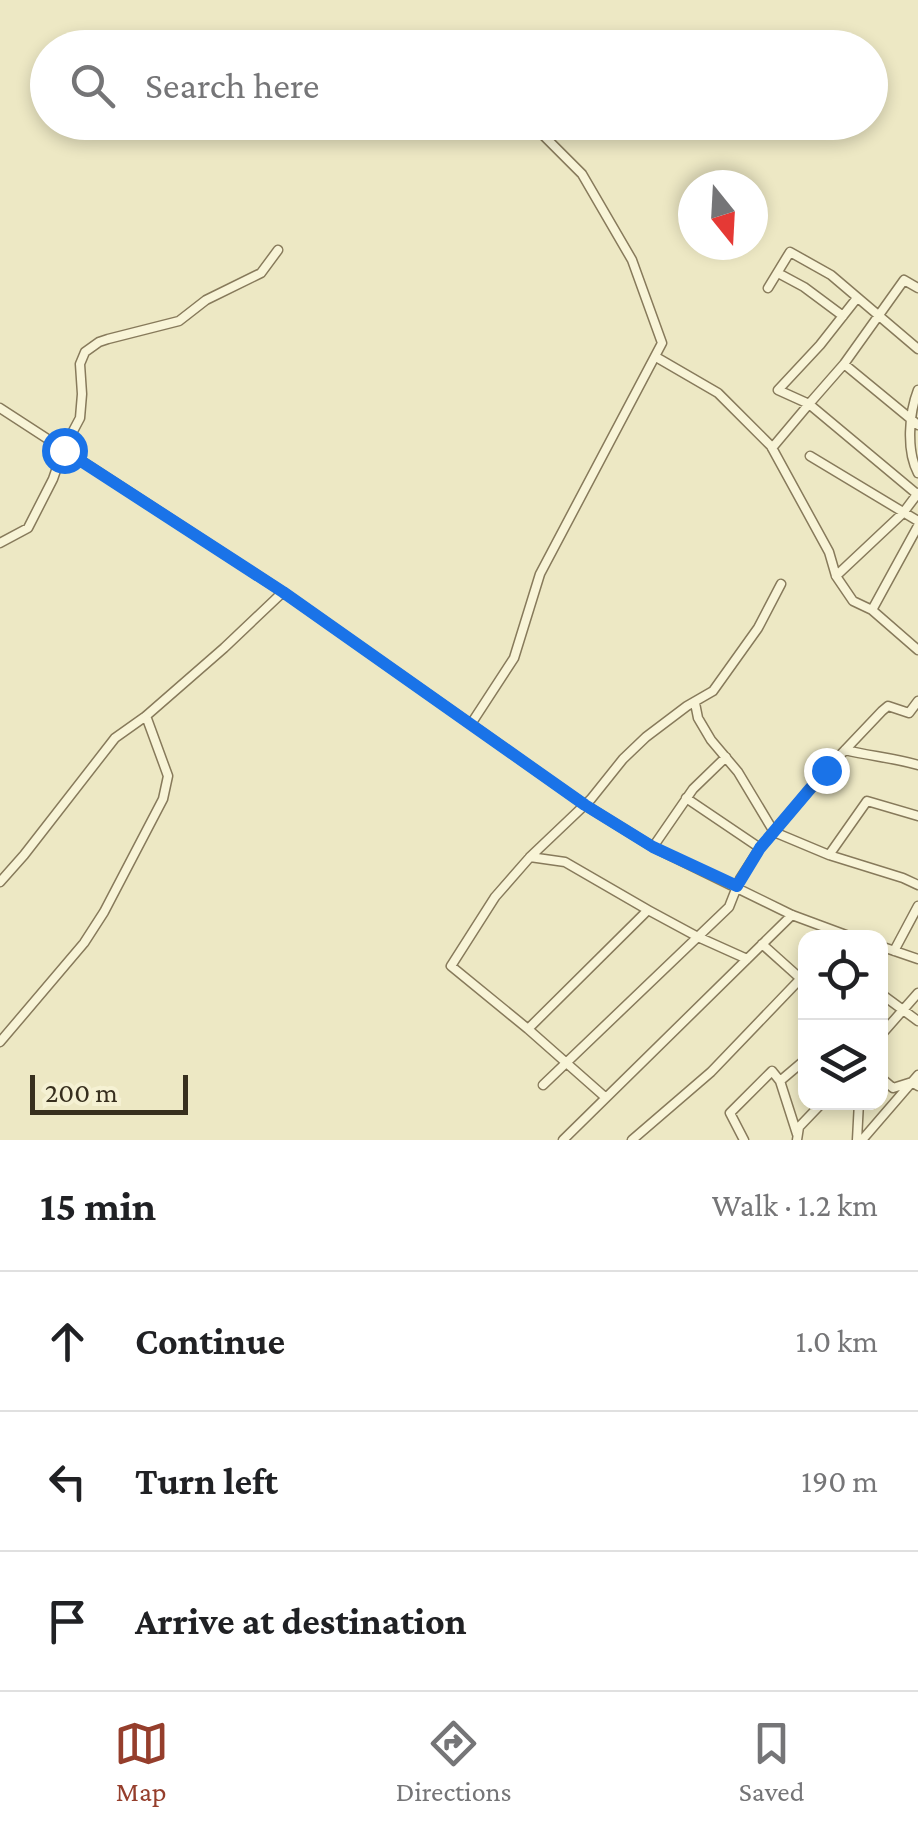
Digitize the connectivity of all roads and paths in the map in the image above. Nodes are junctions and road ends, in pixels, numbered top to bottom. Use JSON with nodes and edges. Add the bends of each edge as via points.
{"nodes":[{"id":1,"x":548,"y":140,"type":"edge"},
{"id":2,"x":278,"y":250,"type":"dead end"},
{"id":3,"x":778,"y":273,"type":"junction"},
{"id":4,"x":768,"y":288,"type":"dead end"},
{"id":5,"x":918,"y":288,"type":"edge"},
{"id":6,"x":858,"y":298,"type":"junction"},
{"id":7,"x":879,"y":315,"type":"junction"},
{"id":8,"x":843,"y":316,"type":"junction"},
{"id":9,"x":918,"y":349,"type":"edge"},
{"id":10,"x":656,"y":357,"type":"junction"},
{"id":11,"x":844,"y":364,"type":"junction"},
{"id":12,"x":918,"y":390,"type":"edge"},
{"id":13,"x":809,"y":404,"type":"junction"},
{"id":14,"x":0,"y":408,"type":"edge"},
{"id":15,"x":915,"y":423,"type":"edge"},
{"id":16,"x":772,"y":448,"type":"junction"},
{"id":17,"x":64,"y":450,"type":"junction"},
{"id":18,"x":810,"y":456,"type":"dead end"},
{"id":19,"x":918,"y":473,"type":"edge"},
{"id":20,"x":918,"y":494,"type":"edge"},
{"id":21,"x":902,"y":513,"type":"junction"},
{"id":22,"x":918,"y":524,"type":"edge"},
{"id":23,"x":0,"y":543,"type":"edge"},
{"id":24,"x":836,"y":576,"type":"junction"},
{"id":25,"x":782,"y":584,"type":"dead end"},
{"id":26,"x":283,"y":592,"type":"junction"},
{"id":27,"x":872,"y":610,"type":"junction"},
{"id":28,"x":918,"y":650,"type":"edge"},
{"id":29,"x":918,"y":700,"type":"edge"},
{"id":30,"x":694,"y":703,"type":"junction"},
{"id":31,"x":146,"y":716,"type":"junction"},
{"id":32,"x":471,"y":724,"type":"junction"},
{"id":33,"x":845,"y":750,"type":"junction"},
{"id":34,"x":726,"y":758,"type":"junction"},
{"id":35,"x":918,"y":765,"type":"edge"},
{"id":36,"x":686,"y":798,"type":"junction"},
{"id":37,"x":585,"y":805,"type":"junction"},
{"id":38,"x":918,"y":816,"type":"edge"},
{"id":39,"x":774,"y":832,"type":"junction"},
{"id":40,"x":653,"y":847,"type":"junction"},
{"id":41,"x":760,"y":848,"type":"junction"},
{"id":42,"x":829,"y":855,"type":"junction"},
{"id":43,"x":530,"y":857,"type":"junction"},
{"id":44,"x":0,"y":882,"type":"edge"},
{"id":45,"x":918,"y":885,"type":"edge"},
{"id":46,"x":737,"y":886,"type":"junction"},
{"id":47,"x":918,"y":906,"type":"edge"},
{"id":48,"x":648,"y":910,"type":"junction"},
{"id":49,"x":792,"y":915,"type":"junction"},
{"id":50,"x":826,"y":930,"type":"edge"},
{"id":51,"x":698,"y":937,"type":"junction"},
{"id":52,"x":762,"y":944,"type":"junction"},
{"id":53,"x":888,"y":949,"type":"edge"},
{"id":54,"x":894,"y":951,"type":"junction"},
{"id":55,"x":918,"y":959,"type":"edge"},
{"id":56,"x":747,"y":960,"type":"junction"},
{"id":57,"x":798,"y":972,"type":"edge"},
{"id":58,"x":798,"y":981,"type":"edge"},
{"id":59,"x":918,"y":993,"type":"edge"},
{"id":60,"x":888,"y":999,"type":"edge"},
{"id":61,"x":902,"y":1011,"type":"junction"},
{"id":62,"x":918,"y":1021,"type":"edge"},
{"id":63,"x":888,"y":1027,"type":"edge"},
{"id":64,"x":528,"y":1028,"type":"junction"},
{"id":65,"x":0,"y":1042,"type":"edge"},
{"id":66,"x":568,"y":1063,"type":"junction"},
{"id":67,"x":798,"y":1066,"type":"edge"},
{"id":68,"x":780,"y":1081,"type":"junction"},
{"id":69,"x":916,"y":1081,"type":"edge"},
{"id":70,"x":888,"y":1084,"type":"edge"},
{"id":71,"x":543,"y":1086,"type":"dead end"},
{"id":72,"x":605,"y":1097,"type":"junction"},
{"id":73,"x":815,"y":1110,"type":"edge"},
{"id":74,"x":859,"y":1110,"type":"edge"},
{"id":75,"x":797,"y":1137,"type":"edge"},
{"id":76,"x":563,"y":1140,"type":"edge"},
{"id":77,"x":632,"y":1140,"type":"edge"},
{"id":78,"x":744,"y":1140,"type":"edge"},
{"id":79,"x":860,"y":1140,"type":"edge"}],
"edges":[{"from":1,"to":10,"type":"street","via":[[582,174],[632,260],[662,343]]},
{"from":2,"to":17,"type":"street","via":[[261,272],[179,320],[85,352],[80,418]]},
{"from":3,"to":4,"type":"street"},
{"from":3,"to":6,"type":"street","via":[[790,252]]},
{"from":3,"to":8,"type":"street"},
{"from":5,"to":7,"type":"street","via":[[904,280]]},
{"from":6,"to":7,"type":"street"},
{"from":6,"to":8,"type":"street"},
{"from":7,"to":9,"type":"street"},
{"from":7,"to":11,"type":"street"},
{"from":8,"to":13,"type":"street","via":[[778,390]]},
{"from":10,"to":16,"type":"street","via":[[718,392]]},
{"from":10,"to":32,"type":"street","via":[[540,574],[514,658]]},
{"from":11,"to":13,"type":"street"},
{"from":11,"to":15,"type":"street"},
{"from":12,"to":15,"type":"street"},
{"from":13,"to":16,"type":"street"},
{"from":13,"to":20,"type":"street"},
{"from":14,"to":17,"type":"street"},
{"from":15,"to":19,"type":"street","via":[[911,444]]},
{"from":16,"to":24,"type":"street"},
{"from":17,"to":23,"type":"street","via":[[28,528]]},
{"from":17,"to":26,"type":"street"},
{"from":18,"to":21,"type":"street"},
{"from":20,"to":21,"type":"street"},
{"from":21,"to":22,"type":"street"},
{"from":21,"to":24,"type":"street"},
{"from":22,"to":27,"type":"street"},
{"from":24,"to":27,"type":"street","via":[[853,601]]},
{"from":25,"to":30,"type":"street","via":[[728,670]]},
{"from":26,"to":31,"type":"street"},
{"from":26,"to":32,"type":"street"},
{"from":27,"to":28,"type":"street"},
{"from":29,"to":33,"type":"street","via":[[909,713],[887,707]]},
{"from":30,"to":34,"type":"street"},
{"from":30,"to":37,"type":"street","via":[[646,736]]},
{"from":31,"to":44,"type":"street","via":[[115,738]]},
{"from":31,"to":65,"type":"street","via":[[168,776],[163,799],[84,943]]},
{"from":32,"to":37,"type":"street"},
{"from":33,"to":35,"type":"street"},
{"from":33,"to":39,"type":"street"},
{"from":34,"to":36,"type":"street"},
{"from":34,"to":39,"type":"street"},
{"from":36,"to":40,"type":"street"},
{"from":36,"to":41,"type":"street"},
{"from":37,"to":40,"type":"street"},
{"from":37,"to":43,"type":"street"},
{"from":38,"to":42,"type":"street","via":[[868,801]]},
{"from":39,"to":41,"type":"street"},
{"from":39,"to":42,"type":"street"},
{"from":40,"to":46,"type":"street"},
{"from":41,"to":46,"type":"street"},
{"from":42,"to":45,"type":"street"},
{"from":43,"to":48,"type":"street","via":[[565,862]]},
{"from":43,"to":64,"type":"street","via":[[450,966]]},
{"from":46,"to":49,"type":"street"},
{"from":46,"to":51,"type":"street","via":[[728,907]]},
{"from":47,"to":54,"type":"street"},
{"from":48,"to":51,"type":"street"},
{"from":48,"to":64,"type":"street"},
{"from":49,"to":50,"type":"street"},
{"from":49,"to":52,"type":"street"},
{"from":51,"to":56,"type":"street"},
{"from":51,"to":66,"type":"street"},
{"from":52,"to":56,"type":"street"},
{"from":52,"to":57,"type":"street"},
{"from":53,"to":54,"type":"street"},
{"from":54,"to":55,"type":"street"},
{"from":56,"to":72,"type":"street"},
{"from":58,"to":77,"type":"street","via":[[711,1072]]},
{"from":59,"to":61,"type":"street"},
{"from":60,"to":61,"type":"street"},
{"from":61,"to":62,"type":"street"},
{"from":61,"to":63,"type":"street"},
{"from":64,"to":66,"type":"street"},
{"from":66,"to":71,"type":"street"},
{"from":66,"to":72,"type":"street"},
{"from":67,"to":68,"type":"street"},
{"from":68,"to":75,"type":"street"},
{"from":68,"to":78,"type":"street","via":[[772,1071],[730,1114]]},
{"from":69,"to":70,"type":"street"},
{"from":69,"to":79,"type":"street"},
{"from":72,"to":76,"type":"street"},
{"from":73,"to":75,"type":"street"},
{"from":74,"to":79,"type":"street"}]}
